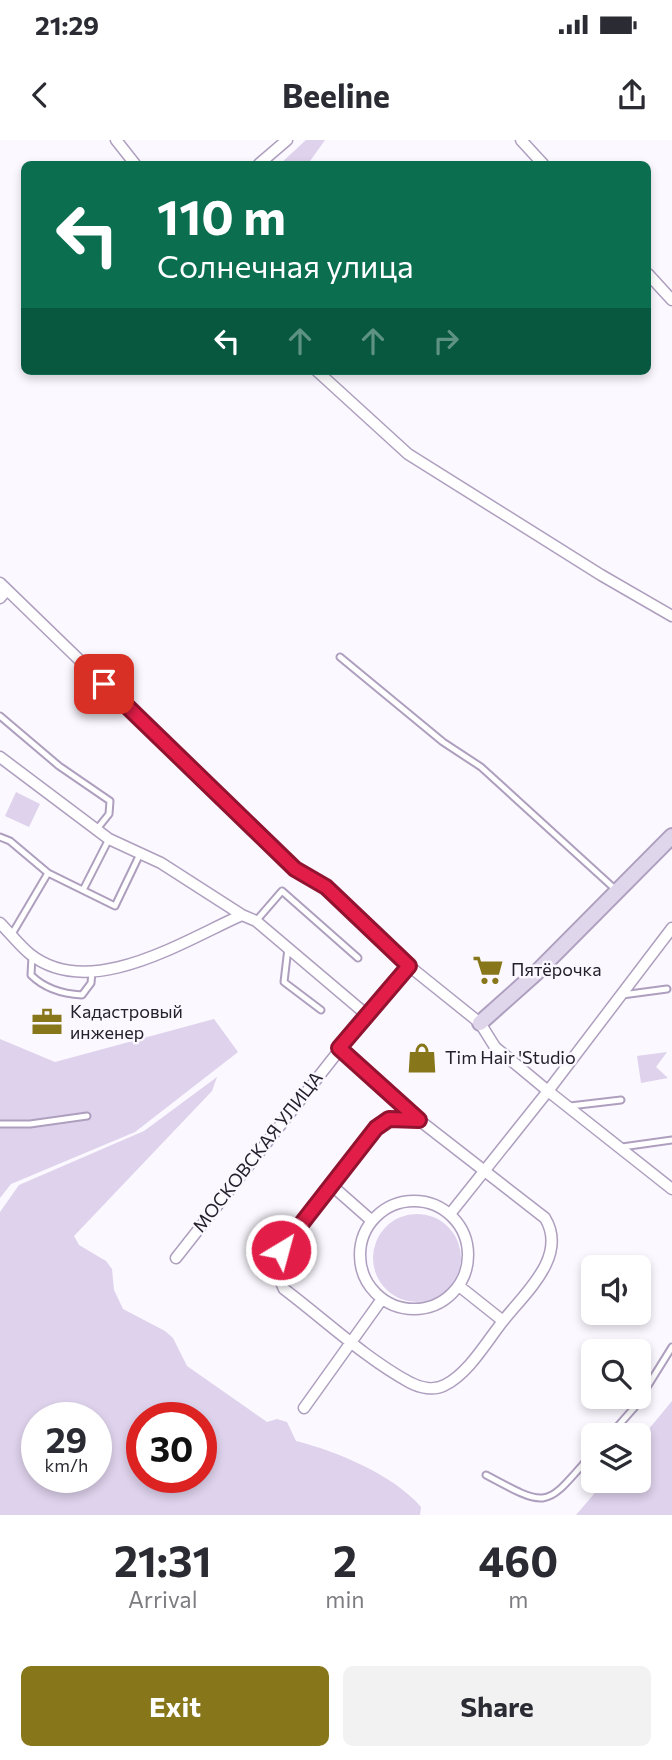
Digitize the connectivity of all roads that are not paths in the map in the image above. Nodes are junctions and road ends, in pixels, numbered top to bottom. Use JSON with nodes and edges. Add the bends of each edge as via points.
{"nodes":[{"id":1,"x":116,"y":140,"type":"edge"},
{"id":2,"x":287,"y":140,"type":"edge"},
{"id":3,"x":521,"y":140,"type":"edge"},
{"id":4,"x":133,"y":161,"type":"edge"},
{"id":5,"x":263,"y":161,"type":"edge"},
{"id":6,"x":540,"y":161,"type":"edge"},
{"id":7,"x":651,"y":277,"type":"edge"},
{"id":8,"x":672,"y":300,"type":"edge"},
{"id":9,"x":321,"y":375,"type":"edge"},
{"id":10,"x":2,"y":590,"type":"edge"},
{"id":11,"x":672,"y":616,"type":"edge"},
{"id":12,"x":341,"y":657,"type":"dead end"},
{"id":13,"x":0,"y":716,"type":"edge"},
{"id":14,"x":0,"y":757,"type":"edge"},
{"id":15,"x":97,"y":829,"type":"junction"},
{"id":16,"x":672,"y":836,"type":"edge"},
{"id":17,"x":0,"y":837,"type":"edge"},
{"id":18,"x":109,"y":839,"type":"junction"},
{"id":19,"x":140,"y":854,"type":"junction"},
{"id":20,"x":48,"y":873,"type":"junction"},
{"id":21,"x":83,"y":890,"type":"junction"},
{"id":22,"x":618,"y":892,"type":"junction"},
{"id":23,"x":242,"y":915,"type":"junction"},
{"id":24,"x":256,"y":921,"type":"junction"},
{"id":25,"x":0,"y":923,"type":"edge"},
{"id":26,"x":672,"y":928,"type":"edge"},
{"id":27,"x":12,"y":934,"type":"junction"},
{"id":28,"x":668,"y":939,"type":"edge"},
{"id":29,"x":288,"y":948,"type":"junction"},
{"id":30,"x":32,"y":955,"type":"junction"},
{"id":31,"x":358,"y":958,"type":"dead end"},
{"id":32,"x":409,"y":966,"type":"junction"},
{"id":33,"x":92,"y":972,"type":"junction"},
{"id":34,"x":667,"y":989,"type":"dead end"},
{"id":35,"x":622,"y":995,"type":"junction"},
{"id":36,"x":321,"y":1010,"type":"dead end"},
{"id":37,"x":367,"y":1015,"type":"junction"},
{"id":38,"x":480,"y":1024,"type":"junction"},
{"id":39,"x":339,"y":1048,"type":"junction"},
{"id":40,"x":548,"y":1091,"type":"junction"},
{"id":41,"x":621,"y":1100,"type":"dead end"},
{"id":42,"x":567,"y":1107,"type":"junction"},
{"id":43,"x":87,"y":1116,"type":"dead end"},
{"id":44,"x":419,"y":1120,"type":"junction"},
{"id":45,"x":0,"y":1124,"type":"edge"},
{"id":46,"x":672,"y":1140,"type":"edge"},
{"id":47,"x":619,"y":1147,"type":"junction"},
{"id":48,"x":482,"y":1170,"type":"junction"},
{"id":49,"x":330,"y":1184,"type":"junction"},
{"id":50,"x":672,"y":1189,"type":"edge"},
{"id":51,"x":450,"y":1213,"type":"junction"},
{"id":52,"x":372,"y":1221,"type":"junction"},
{"id":53,"x":176,"y":1258,"type":"dead end"},
{"id":54,"x":459,"y":1286,"type":"junction"},
{"id":55,"x":382,"y":1299,"type":"junction"},
{"id":56,"x":503,"y":1321,"type":"junction"},
{"id":57,"x":352,"y":1341,"type":"junction"},
{"id":58,"x":672,"y":1347,"type":"edge"},
{"id":59,"x":303,"y":1408,"type":"dead end"},
{"id":60,"x":621,"y":1423,"type":"edge"},
{"id":61,"x":581,"y":1467,"type":"edge"},
{"id":62,"x":486,"y":1475,"type":"dead end"}],
"edges":[{"from":1,"to":4,"type":"street"},
{"from":2,"to":5,"type":"street"},
{"from":3,"to":6,"type":"street"},
{"from":7,"to":8,"type":"street"},
{"from":9,"to":11,"type":"street","via":[[408,454]]},
{"from":10,"to":32,"type":"street","via":[[295,869],[326,887]]},
{"from":12,"to":22,"type":"lane","via":[[443,742],[481,767]]},
{"from":13,"to":15,"type":"lane","via":[[110,801],[109,814]]},
{"from":14,"to":15,"type":"street"},
{"from":15,"to":18,"type":"street"},
{"from":16,"to":22,"type":"street"},
{"from":17,"to":20,"type":"lane"},
{"from":18,"to":19,"type":"street"},
{"from":18,"to":21,"type":"lane"},
{"from":19,"to":21,"type":"lane","via":[[114,906]]},
{"from":19,"to":23,"type":"street"},
{"from":20,"to":21,"type":"lane"},
{"from":20,"to":27,"type":"lane"},
{"from":22,"to":38,"type":"street"},
{"from":23,"to":24,"type":"street"},
{"from":23,"to":33,"type":"street","via":[[154,956]]},
{"from":24,"to":29,"type":"street"},
{"from":24,"to":31,"type":"lane","via":[[282,891]]},
{"from":25,"to":27,"type":"street"},
{"from":26,"to":28,"type":"street"},
{"from":27,"to":30,"type":"street"},
{"from":28,"to":35,"type":"street"},
{"from":29,"to":36,"type":"lane","via":[[284,982]]},
{"from":29,"to":37,"type":"street"},
{"from":30,"to":33,"type":"street","via":[[74,971]]},
{"from":30,"to":33,"type":"lane","via":[[31,975],[40,984],[69,995],[82,995],[91,984]]},
{"from":32,"to":37,"type":"street","name":"МОСКОВСКАЯ УЛИЦА"},
{"from":32,"to":38,"type":"street"},
{"from":34,"to":35,"type":"lane"},
{"from":35,"to":40,"type":"street"},
{"from":37,"to":39,"type":"street","name":"МОСКОВСКАЯ УЛИЦА"},
{"from":38,"to":40,"type":"street","via":[[495,1047]]},
{"from":39,"to":44,"type":"street"},
{"from":39,"to":53,"type":"street","name":"МОСКОВСКАЯ УЛИЦА"},
{"from":40,"to":42,"type":"street"},
{"from":40,"to":48,"type":"street"},
{"from":41,"to":42,"type":"lane"},
{"from":42,"to":47,"type":"street"},
{"from":43,"to":45,"type":"lane","via":[[30,1125]]},
{"from":44,"to":48,"type":"street"},
{"from":44,"to":49,"type":"street","via":[[389,1119],[376,1128]]},
{"from":46,"to":47,"type":"lane"},
{"from":47,"to":50,"type":"street"},
{"from":48,"to":51,"type":"street"},
{"from":48,"to":56,"type":"street","via":[[545,1218],[552,1230],[551,1259]]},
{"from":49,"to":52,"type":"street"},
{"from":49,"to":57,"type":"street","via":[[281,1250],[279,1278],[284,1289]]},
{"from":51,"to":52,"type":"street","via":[[424,1201],[409,1201],[382,1211]]},
{"from":51,"to":54,"type":"street","via":[[469,1250]]},
{"from":52,"to":55,"type":"street","via":[[362,1241],[360,1262],[371,1289]]},
{"from":54,"to":55,"type":"street","via":[[447,1299],[421,1310]]},
{"from":54,"to":56,"type":"street"},
{"from":55,"to":57,"type":"street"},
{"from":56,"to":57,"type":"street","via":[[457,1376],[444,1386],[429,1389],[411,1383]]},
{"from":57,"to":59,"type":"street"},
{"from":58,"to":60,"type":"lane"},
{"from":61,"to":62,"type":"lane","via":[[554,1497],[544,1500],[532,1500]]}]}
